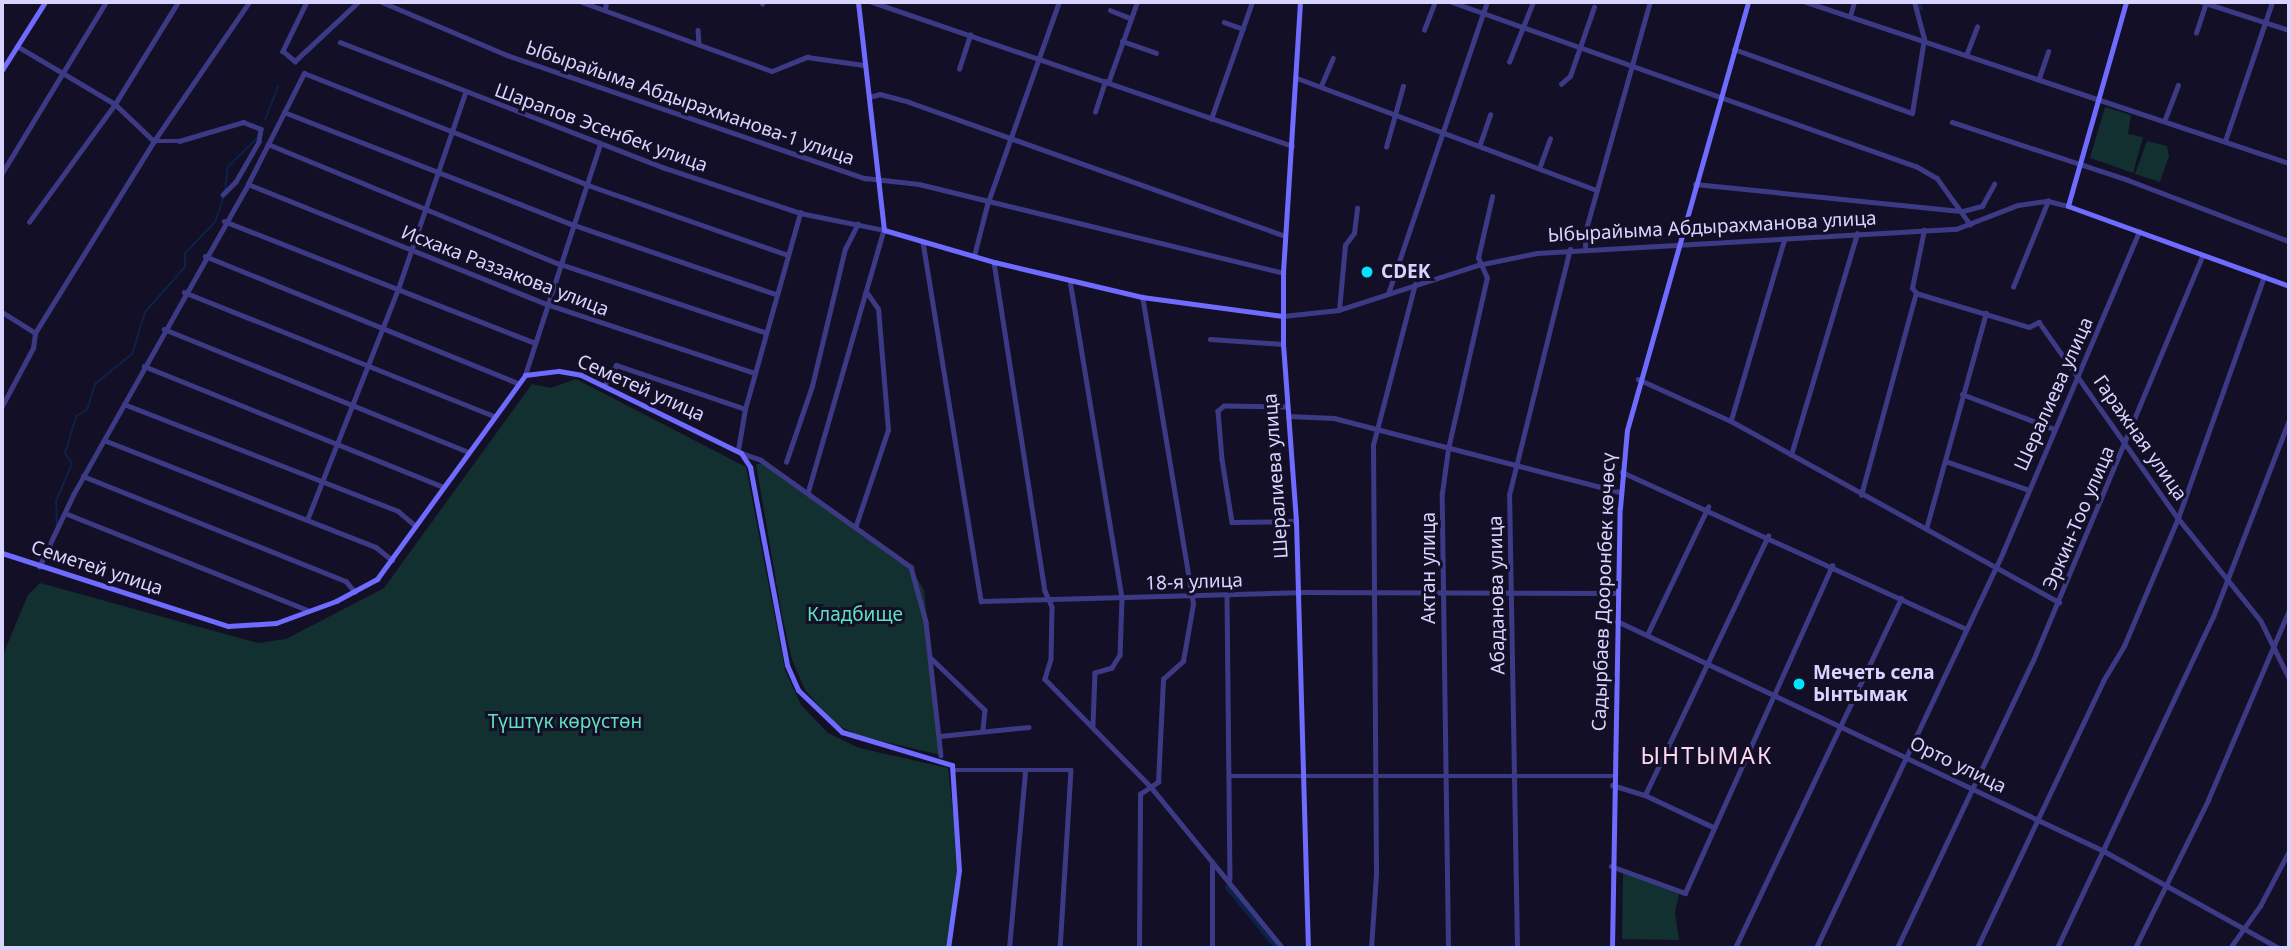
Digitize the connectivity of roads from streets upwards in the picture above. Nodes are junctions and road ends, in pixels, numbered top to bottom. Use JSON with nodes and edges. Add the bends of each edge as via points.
{"nodes":[{"id":1,"x":45,"y":2,"type":"edge"},
{"id":2,"x":106,"y":2,"type":"edge"},
{"id":3,"x":178,"y":2,"type":"edge"},
{"id":4,"x":249,"y":2,"type":"edge"},
{"id":5,"x":307,"y":2,"type":"edge"},
{"id":6,"x":358,"y":2,"type":"edge"},
{"id":7,"x":382,"y":2,"type":"edge"},
{"id":8,"x":582,"y":2,"type":"edge"},
{"id":9,"x":606,"y":2,"type":"edge"},
{"id":10,"x":858,"y":2,"type":"edge"},
{"id":11,"x":872,"y":2,"type":"edge"},
{"id":12,"x":1059,"y":2,"type":"edge"},
{"id":13,"x":1136,"y":2,"type":"edge"},
{"id":14,"x":1252,"y":2,"type":"edge"},
{"id":15,"x":1300,"y":2,"type":"edge"},
{"id":16,"x":1435,"y":2,"type":"edge"},
{"id":17,"x":1452,"y":2,"type":"edge"},
{"id":18,"x":1487,"y":2,"type":"edge"},
{"id":19,"x":1533,"y":2,"type":"edge"},
{"id":20,"x":1650,"y":2,"type":"edge"},
{"id":21,"x":1748,"y":2,"type":"edge"},
{"id":22,"x":1806,"y":2,"type":"edge"},
{"id":23,"x":1854,"y":2,"type":"edge"},
{"id":24,"x":1914,"y":2,"type":"edge"},
{"id":25,"x":2126,"y":2,"type":"edge"},
{"id":26,"x":2272,"y":2,"type":"edge"},
{"id":27,"x":2204,"y":3,"type":"edge"},
{"id":28,"x":1594,"y":7,"type":"dead end"},
{"id":29,"x":605,"y":10,"type":"junction"},
{"id":30,"x":1110,"y":10,"type":"dead end"},
{"id":31,"x":1483,"y":13,"type":"junction"},
{"id":32,"x":1850,"y":16,"type":"junction"},
{"id":33,"x":1130,"y":18,"type":"junction"},
{"id":34,"x":1224,"y":22,"type":"dead end"},
{"id":35,"x":2265,"y":22,"type":"junction"},
{"id":36,"x":1976,"y":27,"type":"dead end"},
{"id":37,"x":1523,"y":28,"type":"junction"},
{"id":38,"x":1243,"y":29,"type":"junction"},
{"id":39,"x":698,"y":30,"type":"dead end"},
{"id":40,"x":1424,"y":30,"type":"dead end"},
{"id":41,"x":2289,"y":30,"type":"edge"},
{"id":42,"x":2196,"y":33,"type":"dead end"},
{"id":43,"x":970,"y":36,"type":"junction"},
{"id":44,"x":1924,"y":39,"type":"junction"},
{"id":45,"x":1122,"y":41,"type":"junction"},
{"id":46,"x":340,"y":42,"type":"dead end"},
{"id":47,"x":699,"y":44,"type":"junction"},
{"id":48,"x":17,"y":46,"type":"junction"},
{"id":49,"x":1581,"y":49,"type":"junction"},
{"id":50,"x":1734,"y":49,"type":"junction"},
{"id":51,"x":2048,"y":52,"type":"dead end"},
{"id":52,"x":1967,"y":53,"type":"junction"},
{"id":53,"x":1156,"y":54,"type":"dead end"},
{"id":54,"x":1333,"y":58,"type":"dead end"},
{"id":55,"x":1039,"y":59,"type":"junction"},
{"id":56,"x":1509,"y":62,"type":"dead end"},
{"id":57,"x":865,"y":65,"type":"junction"},
{"id":58,"x":1633,"y":66,"type":"junction"},
{"id":59,"x":959,"y":69,"type":"dead end"},
{"id":60,"x":2,"y":70,"type":"edge"},
{"id":61,"x":65,"y":72,"type":"junction"},
{"id":62,"x":1297,"y":78,"type":"junction"},
{"id":63,"x":2039,"y":78,"type":"junction"},
{"id":64,"x":1107,"y":82,"type":"junction"},
{"id":65,"x":1561,"y":84,"type":"dead end"},
{"id":66,"x":2178,"y":85,"type":"dead end"},
{"id":67,"x":1321,"y":86,"type":"junction"},
{"id":68,"x":1404,"y":86,"type":"dead end"},
{"id":69,"x":465,"y":93,"type":"junction"},
{"id":70,"x":869,"y":97,"type":"junction"},
{"id":71,"x":1721,"y":97,"type":"junction"},
{"id":72,"x":2099,"y":98,"type":"junction"},
{"id":73,"x":115,"y":104,"type":"junction"},
{"id":74,"x":284,"y":112,"type":"junction"},
{"id":75,"x":1095,"y":112,"type":"dead end"},
{"id":76,"x":1395,"y":114,"type":"junction"},
{"id":77,"x":1490,"y":116,"type":"dead end"},
{"id":78,"x":1211,"y":119,"type":"junction"},
{"id":79,"x":2165,"y":120,"type":"junction"},
{"id":80,"x":1952,"y":122,"type":"dead end"},
{"id":81,"x":263,"y":131,"type":"junction"},
{"id":82,"x":1442,"y":131,"type":"junction"},
{"id":83,"x":451,"y":132,"type":"junction"},
{"id":84,"x":274,"y":135,"type":"junction"},
{"id":85,"x":1011,"y":138,"type":"junction"},
{"id":86,"x":1550,"y":139,"type":"dead end"},
{"id":87,"x":154,"y":141,"type":"junction"},
{"id":88,"x":2225,"y":141,"type":"junction"},
{"id":89,"x":268,"y":144,"type":"junction"},
{"id":90,"x":600,"y":144,"type":"junction"},
{"id":91,"x":1480,"y":144,"type":"junction"},
{"id":92,"x":1293,"y":146,"type":"junction"},
{"id":93,"x":1386,"y":148,"type":"dead end"},
{"id":94,"x":2289,"y":163,"type":"edge"},
{"id":95,"x":2081,"y":165,"type":"junction"},
{"id":96,"x":1540,"y":166,"type":"junction"},
{"id":97,"x":437,"y":172,"type":"junction"},
{"id":98,"x":2,"y":173,"type":"edge"},
{"id":99,"x":877,"y":178,"type":"junction"},
{"id":100,"x":248,"y":184,"type":"junction"},
{"id":101,"x":585,"y":184,"type":"junction"},
{"id":102,"x":1694,"y":184,"type":"junction"},
{"id":103,"x":1994,"y":184,"type":"dead end"},
{"id":104,"x":1597,"y":190,"type":"junction"},
{"id":105,"x":223,"y":195,"type":"dead end"},
{"id":106,"x":1492,"y":197,"type":"dead end"},
{"id":107,"x":2049,"y":201,"type":"junction"},
{"id":108,"x":988,"y":202,"type":"junction"},
{"id":109,"x":2067,"y":206,"type":"junction"},
{"id":110,"x":1357,"y":208,"type":"dead end"},
{"id":111,"x":424,"y":210,"type":"junction"},
{"id":112,"x":1963,"y":211,"type":"junction"},
{"id":113,"x":800,"y":213,"type":"junction"},
{"id":114,"x":224,"y":221,"type":"junction"},
{"id":115,"x":29,"y":222,"type":"dead end"},
{"id":116,"x":858,"y":223,"type":"junction"},
{"id":117,"x":571,"y":224,"type":"junction"},
{"id":118,"x":1970,"y":224,"type":"junction"},
{"id":119,"x":884,"y":230,"type":"junction"},
{"id":120,"x":1924,"y":230,"type":"junction"},
{"id":121,"x":2139,"y":232,"type":"junction"},
{"id":122,"x":1857,"y":234,"type":"junction"},
{"id":123,"x":1285,"y":236,"type":"junction"},
{"id":124,"x":1784,"y":240,"type":"junction"},
{"id":125,"x":2289,"y":240,"type":"edge"},
{"id":126,"x":923,"y":242,"type":"junction"},
{"id":127,"x":1677,"y":245,"type":"junction"},
{"id":128,"x":1585,"y":247,"type":"junction"},
{"id":129,"x":1570,"y":249,"type":"junction"},
{"id":130,"x":412,"y":250,"type":"junction"},
{"id":131,"x":788,"y":255,"type":"junction"},
{"id":132,"x":2203,"y":255,"type":"junction"},
{"id":133,"x":205,"y":256,"type":"junction"},
{"id":134,"x":974,"y":257,"type":"junction"},
{"id":135,"x":994,"y":262,"type":"junction"},
{"id":136,"x":558,"y":263,"type":"junction"},
{"id":137,"x":1478,"y":265,"type":"junction"},
{"id":138,"x":1283,"y":273,"type":"junction"},
{"id":139,"x":2264,"y":277,"type":"junction"},
{"id":140,"x":1070,"y":279,"type":"junction"},
{"id":141,"x":1415,"y":284,"type":"junction"},
{"id":142,"x":2289,"y":286,"type":"edge"},
{"id":143,"x":2013,"y":287,"type":"dead end"},
{"id":144,"x":398,"y":289,"type":"junction"},
{"id":145,"x":184,"y":292,"type":"junction"},
{"id":146,"x":866,"y":292,"type":"junction"},
{"id":147,"x":1916,"y":293,"type":"junction"},
{"id":148,"x":776,"y":294,"type":"junction"},
{"id":149,"x":1388,"y":294,"type":"junction"},
{"id":150,"x":1142,"y":297,"type":"junction"},
{"id":151,"x":546,"y":304,"type":"junction"},
{"id":152,"x":1339,"y":310,"type":"junction"},
{"id":153,"x":4,"y":313,"type":"edge"},
{"id":154,"x":1986,"y":313,"type":"junction"},
{"id":155,"x":1283,"y":316,"type":"junction"},
{"id":156,"x":2,"y":320,"type":"edge"},
{"id":157,"x":382,"y":328,"type":"junction"},
{"id":158,"x":164,"y":329,"type":"junction"},
{"id":159,"x":35,"y":332,"type":"junction"},
{"id":160,"x":765,"y":332,"type":"junction"},
{"id":161,"x":1210,"y":339,"type":"dead end"},
{"id":162,"x":533,"y":342,"type":"junction"},
{"id":163,"x":1283,"y":344,"type":"junction"},
{"id":164,"x":366,"y":365,"type":"junction"},
{"id":165,"x":144,"y":366,"type":"junction"},
{"id":166,"x":755,"y":373,"type":"junction"},
{"id":167,"x":525,"y":375,"type":"junction"},
{"id":168,"x":2079,"y":376,"type":"junction"},
{"id":169,"x":1638,"y":379,"type":"junction"},
{"id":170,"x":516,"y":382,"type":"junction"},
{"id":171,"x":604,"y":386,"type":"junction"},
{"id":172,"x":1962,"y":394,"type":"junction"},
{"id":173,"x":124,"y":404,"type":"junction"},
{"id":174,"x":351,"y":404,"type":"junction"},
{"id":175,"x":2,"y":406,"type":"edge"},
{"id":176,"x":1287,"y":407,"type":"junction"},
{"id":177,"x":745,"y":409,"type":"junction"},
{"id":178,"x":494,"y":416,"type":"junction"},
{"id":179,"x":1288,"y":416,"type":"junction"},
{"id":180,"x":2289,"y":420,"type":"edge"},
{"id":181,"x":1731,"y":421,"type":"junction"},
{"id":182,"x":2054,"y":429,"type":"junction"},
{"id":183,"x":1379,"y":430,"type":"junction"},
{"id":184,"x":104,"y":440,"type":"junction"},
{"id":185,"x":2127,"y":442,"type":"junction"},
{"id":186,"x":338,"y":444,"type":"junction"},
{"id":187,"x":1448,"y":449,"type":"junction"},
{"id":188,"x":740,"y":451,"type":"junction"},
{"id":189,"x":468,"y":452,"type":"junction"},
{"id":190,"x":1791,"y":455,"type":"junction"},
{"id":191,"x":1945,"y":461,"type":"junction"},
{"id":192,"x":786,"y":462,"type":"dead end"},
{"id":193,"x":1514,"y":467,"type":"junction"},
{"id":194,"x":1622,"y":472,"type":"junction"},
{"id":195,"x":83,"y":477,"type":"junction"},
{"id":196,"x":323,"y":483,"type":"junction"},
{"id":197,"x":444,"y":486,"type":"junction"},
{"id":198,"x":2029,"y":490,"type":"junction"},
{"id":199,"x":1620,"y":492,"type":"junction"},
{"id":200,"x":808,"y":493,"type":"junction"},
{"id":201,"x":1861,"y":495,"type":"junction"},
{"id":202,"x":1708,"y":507,"type":"junction"},
{"id":203,"x":65,"y":513,"type":"junction"},
{"id":204,"x":2178,"y":518,"type":"junction"},
{"id":205,"x":307,"y":520,"type":"junction"},
{"id":206,"x":1296,"y":521,"type":"junction"},
{"id":207,"x":856,"y":525,"type":"junction"},
{"id":208,"x":416,"y":526,"type":"junction"},
{"id":209,"x":1926,"y":529,"type":"junction"},
{"id":210,"x":1768,"y":536,"type":"junction"},
{"id":211,"x":2,"y":553,"type":"edge"},
{"id":212,"x":392,"y":560,"type":"junction"},
{"id":213,"x":1832,"y":566,"type":"junction"},
{"id":214,"x":39,"y":567,"type":"junction"},
{"id":215,"x":1995,"y":568,"type":"junction"},
{"id":216,"x":2229,"y":580,"type":"junction"},
{"id":217,"x":356,"y":592,"type":"junction"},
{"id":218,"x":1298,"y":592,"type":"junction"},
{"id":219,"x":1442,"y":592,"type":"junction"},
{"id":220,"x":1511,"y":592,"type":"junction"},
{"id":221,"x":1375,"y":593,"type":"junction"},
{"id":222,"x":1617,"y":593,"type":"junction"},
{"id":223,"x":1227,"y":596,"type":"junction"},
{"id":224,"x":1190,"y":597,"type":"junction"},
{"id":225,"x":1901,"y":598,"type":"junction"},
{"id":226,"x":1122,"y":599,"type":"junction"},
{"id":227,"x":1049,"y":600,"type":"junction"},
{"id":228,"x":2059,"y":602,"type":"junction"},
{"id":229,"x":2289,"y":610,"type":"edge"},
{"id":230,"x":310,"y":611,"type":"junction"},
{"id":231,"x":1618,"y":621,"type":"junction"},
{"id":232,"x":1966,"y":629,"type":"junction"},
{"id":233,"x":1647,"y":635,"type":"junction"},
{"id":234,"x":2274,"y":647,"type":"junction"},
{"id":235,"x":930,"y":657,"type":"junction"},
{"id":236,"x":1709,"y":663,"type":"junction"},
{"id":237,"x":2289,"y":678,"type":"edge"},
{"id":238,"x":1773,"y":692,"type":"junction"},
{"id":239,"x":1841,"y":725,"type":"junction"},
{"id":240,"x":1093,"y":726,"type":"junction"},
{"id":241,"x":1030,"y":727,"type":"dead end"},
{"id":242,"x":983,"y":730,"type":"junction"},
{"id":243,"x":940,"y":736,"type":"junction"},
{"id":244,"x":941,"y":755,"type":"dead end"},
{"id":245,"x":1907,"y":756,"type":"junction"},
{"id":246,"x":954,"y":770,"type":"junction"},
{"id":247,"x":1025,"y":772,"type":"junction"},
{"id":248,"x":1303,"y":775,"type":"junction"},
{"id":249,"x":1376,"y":775,"type":"junction"},
{"id":250,"x":1229,"y":776,"type":"junction"},
{"id":251,"x":1447,"y":776,"type":"junction"},
{"id":252,"x":1514,"y":776,"type":"junction"},
{"id":253,"x":1612,"y":776,"type":"junction"},
{"id":254,"x":1612,"y":785,"type":"junction"},
{"id":255,"x":1151,"y":787,"type":"junction"},
{"id":256,"x":1972,"y":788,"type":"junction"},
{"id":257,"x":1645,"y":795,"type":"junction"},
{"id":258,"x":2039,"y":819,"type":"junction"},
{"id":259,"x":1713,"y":827,"type":"junction"},
{"id":260,"x":2104,"y":851,"type":"junction"},
{"id":261,"x":2289,"y":851,"type":"edge"},
{"id":262,"x":1212,"y":862,"type":"junction"},
{"id":263,"x":1611,"y":866,"type":"junction"},
{"id":264,"x":1230,"y":880,"type":"junction"},
{"id":265,"x":2165,"y":882,"type":"junction"},
{"id":266,"x":2245,"y":930,"type":"junction"},
{"id":267,"x":948,"y":948,"type":"edge"},
{"id":268,"x":1009,"y":948,"type":"edge"},
{"id":269,"x":1060,"y":948,"type":"edge"},
{"id":270,"x":1139,"y":948,"type":"edge"},
{"id":271,"x":1212,"y":948,"type":"edge"},
{"id":272,"x":1283,"y":948,"type":"edge"},
{"id":273,"x":1307,"y":948,"type":"edge"},
{"id":274,"x":1371,"y":948,"type":"edge"},
{"id":275,"x":1448,"y":948,"type":"edge"},
{"id":276,"x":1517,"y":948,"type":"edge"},
{"id":277,"x":1612,"y":948,"type":"edge"},
{"id":278,"x":1735,"y":948,"type":"edge"},
{"id":279,"x":1816,"y":948,"type":"edge"},
{"id":280,"x":1897,"y":948,"type":"edge"},
{"id":281,"x":1977,"y":948,"type":"edge"},
{"id":282,"x":2057,"y":948,"type":"edge"},
{"id":283,"x":2135,"y":948,"type":"edge"},
{"id":284,"x":2230,"y":948,"type":"edge"},
{"id":285,"x":2279,"y":948,"type":"edge"}],
"edges":[{"from":1,"to":48,"type":"street"},
{"from":2,"to":61,"type":"street"},
{"from":3,"to":73,"type":"street"},
{"from":4,"to":87,"type":"street"},
{"from":5,"to":6,"type":"street","via":[[283,51],[295,61]]},
{"from":7,"to":99,"type":"street","name":"Ыбырайыма Абдырахманова-1 улица","via":[[507,55],[626,98]]},
{"from":8,"to":29,"type":"street"},
{"from":9,"to":29,"type":"street"},
{"from":10,"to":57,"type":"street"},
{"from":11,"to":43,"type":"street"},
{"from":12,"to":55,"type":"street"},
{"from":13,"to":33,"type":"street"},
{"from":14,"to":38,"type":"street"},
{"from":15,"to":62,"type":"street","name":"Шералиева улица"},
{"from":16,"to":40,"type":"street"},
{"from":17,"to":31,"type":"street"},
{"from":18,"to":31,"type":"street"},
{"from":19,"to":37,"type":"street"},
{"from":20,"to":58,"type":"street"},
{"from":21,"to":50,"type":"street","name":"Садырбаев Дооронбек көчөсү"},
{"from":22,"to":32,"type":"street"},
{"from":23,"to":32,"type":"street"},
{"from":24,"to":44,"type":"street"},
{"from":25,"to":72,"type":"street"},
{"from":26,"to":35,"type":"street"},
{"from":27,"to":35,"type":"street"},
{"from":27,"to":42,"type":"street"},
{"from":28,"to":49,"type":"street"},
{"from":29,"to":47,"type":"street"},
{"from":30,"to":33,"type":"street"},
{"from":31,"to":37,"type":"street"},
{"from":31,"to":82,"type":"street"},
{"from":32,"to":44,"type":"street"},
{"from":33,"to":45,"type":"street"},
{"from":34,"to":38,"type":"street"},
{"from":35,"to":41,"type":"street"},
{"from":35,"to":88,"type":"street"},
{"from":36,"to":52,"type":"street"},
{"from":37,"to":49,"type":"street"},
{"from":37,"to":56,"type":"street"},
{"from":38,"to":78,"type":"street"},
{"from":39,"to":47,"type":"street"},
{"from":43,"to":55,"type":"street"},
{"from":43,"to":59,"type":"street"},
{"from":44,"to":50,"type":"street","via":[[1912,113]]},
{"from":44,"to":52,"type":"street"},
{"from":45,"to":53,"type":"street"},
{"from":45,"to":64,"type":"street"},
{"from":46,"to":69,"type":"street","name":"Шарапов Эсенбек улица"},
{"from":47,"to":57,"type":"street","via":[[772,71],[807,57]]},
{"from":48,"to":60,"type":"street"},
{"from":48,"to":61,"type":"street"},
{"from":49,"to":58,"type":"street"},
{"from":49,"to":65,"type":"street","via":[[1570,76]]},
{"from":50,"to":71,"type":"street","name":"Садырбаев Дооронбек көчөсү"},
{"from":51,"to":63,"type":"street"},
{"from":52,"to":63,"type":"street"},
{"from":54,"to":67,"type":"street"},
{"from":55,"to":64,"type":"street"},
{"from":55,"to":85,"type":"street"},
{"from":57,"to":70,"type":"street"},
{"from":58,"to":71,"type":"street"},
{"from":58,"to":104,"type":"street"},
{"from":61,"to":73,"type":"street"},
{"from":61,"to":98,"type":"street"},
{"from":62,"to":67,"type":"street"},
{"from":62,"to":92,"type":"street","name":"Шералиева улица"},
{"from":63,"to":72,"type":"street"},
{"from":64,"to":75,"type":"street"},
{"from":64,"to":78,"type":"street"},
{"from":66,"to":79,"type":"street"},
{"from":67,"to":76,"type":"street"},
{"from":68,"to":76,"type":"street"},
{"from":69,"to":83,"type":"street"},
{"from":69,"to":90,"type":"street","name":"Шарапов Эсенбек улица"},
{"from":70,"to":85,"type":"street","via":[[880,94],[909,102]]},
{"from":70,"to":99,"type":"street"},
{"from":71,"to":102,"type":"street","name":"Садырбаев Дооронбек көчөсү"},
{"from":71,"to":112,"type":"street","via":[[1916,166],[1937,178]]},
{"from":72,"to":79,"type":"street"},
{"from":72,"to":95,"type":"street"},
{"from":73,"to":87,"type":"street"},
{"from":73,"to":115,"type":"street"},
{"from":74,"to":83,"type":"street","via":[[307,73]]},
{"from":74,"to":84,"type":"street"},
{"from":74,"to":97,"type":"street"},
{"from":76,"to":82,"type":"street"},
{"from":76,"to":93,"type":"street"},
{"from":77,"to":91,"type":"street"},
{"from":78,"to":92,"type":"street"},
{"from":79,"to":88,"type":"street"},
{"from":80,"to":95,"type":"street"},
{"from":81,"to":84,"type":"street"},
{"from":81,"to":87,"type":"street","via":[[243,122],[179,141]]},
{"from":81,"to":105,"type":"street","via":[[236,182]]},
{"from":82,"to":91,"type":"street"},
{"from":82,"to":149,"type":"street"},
{"from":83,"to":97,"type":"street"},
{"from":83,"to":101,"type":"street"},
{"from":84,"to":89,"type":"street"},
{"from":85,"to":108,"type":"street"},
{"from":85,"to":123,"type":"street"},
{"from":86,"to":96,"type":"street"},
{"from":87,"to":159,"type":"street"},
{"from":88,"to":94,"type":"street"},
{"from":89,"to":100,"type":"street"},
{"from":89,"to":111,"type":"street"},
{"from":90,"to":101,"type":"street"},
{"from":90,"to":113,"type":"street","name":"Шарапов Эсенбек улица"},
{"from":91,"to":96,"type":"street"},
{"from":92,"to":123,"type":"street","name":"Шералиева улица"},
{"from":95,"to":109,"type":"street"},
{"from":95,"to":125,"type":"street"},
{"from":96,"to":104,"type":"street"},
{"from":97,"to":111,"type":"street"},
{"from":97,"to":117,"type":"street"},
{"from":99,"to":108,"type":"street","name":"Ыбырайыма Абдырахманова-1 улица"},
{"from":99,"to":119,"type":"street"},
{"from":100,"to":114,"type":"street"},
{"from":100,"to":130,"type":"street","name":"Исхака Раззакова улица"},
{"from":101,"to":117,"type":"street"},
{"from":101,"to":131,"type":"street"},
{"from":102,"to":112,"type":"street"},
{"from":102,"to":127,"type":"street","name":"Садырбаев Дооронбек көчөсү"},
{"from":103,"to":112,"type":"street","via":[[1982,206]]},
{"from":104,"to":128,"type":"street"},
{"from":106,"to":137,"type":"street","name":"Актан улица"},
{"from":107,"to":109,"type":"street","name":"Ыбырайыма Абдырахманова улица"},
{"from":107,"to":118,"type":"street","name":"Ыбырайыма Абдырахманова улица","via":[[2018,205]]},
{"from":107,"to":143,"type":"street"},
{"from":108,"to":134,"type":"street"},
{"from":108,"to":138,"type":"street","name":"Ыбырайыма Абдырахманова-1 улица"},
{"from":109,"to":121,"type":"street","name":"Ыбырайыма Абдырахманова улица"},
{"from":110,"to":152,"type":"street","via":[[1353,233],[1345,246]]},
{"from":111,"to":130,"type":"street"},
{"from":111,"to":136,"type":"street"},
{"from":112,"to":118,"type":"street"},
{"from":113,"to":116,"type":"street","name":"Шарапов Эсенбек улица"},
{"from":113,"to":131,"type":"street"},
{"from":114,"to":133,"type":"street"},
{"from":114,"to":144,"type":"street"},
{"from":116,"to":119,"type":"street","name":"Шарапов Эсенбек улица"},
{"from":116,"to":192,"type":"street","via":[[845,249],[812,386]]},
{"from":117,"to":136,"type":"street"},
{"from":117,"to":148,"type":"street"},
{"from":118,"to":120,"type":"street","name":"Ыбырайыма Абдырахманова улица"},
{"from":119,"to":126,"type":"street","name":"Ыбырайыма Абдырахманова улица"},
{"from":119,"to":146,"type":"street"},
{"from":120,"to":122,"type":"street","name":"Ыбырайыма Абдырахманова улица"},
{"from":120,"to":147,"type":"street","via":[[1912,288]]},
{"from":121,"to":132,"type":"street","name":"Ыбырайыма Абдырахманова улица"},
{"from":121,"to":168,"type":"street","name":"Шералиева улица"},
{"from":122,"to":124,"type":"street","name":"Ыбырайыма Абдырахманова улица"},
{"from":122,"to":190,"type":"street"},
{"from":123,"to":138,"type":"street","name":"Шералиева улица"},
{"from":124,"to":127,"type":"street","name":"Ыбырайыма Абдырахманова улица"},
{"from":124,"to":181,"type":"street"},
{"from":126,"to":134,"type":"street","name":"Ыбырайыма Абдырахманова улица"},
{"from":126,"to":227,"type":"street","name":"18-я улица","via":[[981,601]]},
{"from":127,"to":128,"type":"street","name":"Ыбырайыма Абдырахманова улица"},
{"from":127,"to":169,"type":"street","name":"Садырбаев Дооронбек көчөсү"},
{"from":128,"to":129,"type":"street","name":"Ыбырайыма Абдырахманова улица"},
{"from":129,"to":137,"type":"street","name":"Ыбырайыма Абдырахманова улица"},
{"from":129,"to":193,"type":"street","name":"Абаданова улица"},
{"from":130,"to":144,"type":"street"},
{"from":130,"to":151,"type":"street","name":"Исхака Раззакова улица"},
{"from":131,"to":148,"type":"street"},
{"from":132,"to":139,"type":"street","name":"Ыбырайыма Абдырахманова улица"},
{"from":132,"to":185,"type":"street","name":"Эркин-Тоо улица"},
{"from":133,"to":145,"type":"street"},
{"from":133,"to":157,"type":"street"},
{"from":134,"to":135,"type":"street","name":"Ыбырайыма Абдырахманова улица"},
{"from":135,"to":140,"type":"street","name":"Ыбырайыма Абдырахманова улица"},
{"from":135,"to":227,"type":"street"},
{"from":136,"to":151,"type":"street"},
{"from":136,"to":160,"type":"street"},
{"from":137,"to":141,"type":"street","name":"Ыбырайыма Абдырахманова улица"},
{"from":137,"to":187,"type":"street","name":"Актан улица","via":[[1487,278]]},
{"from":138,"to":155,"type":"street","name":"Шералиева улица"},
{"from":139,"to":142,"type":"street","name":"Ыбырайыма Абдырахманова улица"},
{"from":139,"to":204,"type":"street"},
{"from":140,"to":150,"type":"street","name":"Ыбырайыма Абдырахманова улица"},
{"from":140,"to":226,"type":"street"},
{"from":141,"to":149,"type":"street","name":"Ыбырайыма Абдырахманова улица"},
{"from":141,"to":183,"type":"street"},
{"from":144,"to":157,"type":"street"},
{"from":144,"to":162,"type":"street"},
{"from":145,"to":158,"type":"street"},
{"from":145,"to":164,"type":"street"},
{"from":146,"to":200,"type":"street"},
{"from":146,"to":207,"type":"street","via":[[878,309],[888,430]]},
{"from":147,"to":154,"type":"street","name":"Гаражная улица"},
{"from":147,"to":201,"type":"street"},
{"from":148,"to":160,"type":"street"},
{"from":149,"to":152,"type":"street","name":"Ыбырайыма Абдырахманова улица"},
{"from":150,"to":155,"type":"street","name":"Ыбырайыма Абдырахманова улица"},
{"from":150,"to":224,"type":"street"},
{"from":151,"to":162,"type":"street"},
{"from":151,"to":166,"type":"street","name":"Исхака Раззакова улица"},
{"from":152,"to":155,"type":"street","name":"Ыбырайыма Абдырахманова улица"},
{"from":153,"to":156,"type":"street"},
{"from":153,"to":159,"type":"street"},
{"from":154,"to":168,"type":"street","name":"Гаражная улица","via":[[2029,327],[2039,322]]},
{"from":154,"to":172,"type":"street"},
{"from":155,"to":163,"type":"street","name":"Шералиева улица"},
{"from":157,"to":164,"type":"street"},
{"from":157,"to":170,"type":"street"},
{"from":158,"to":165,"type":"street"},
{"from":158,"to":174,"type":"street"},
{"from":159,"to":175,"type":"street","via":[[33,348]]},
{"from":160,"to":166,"type":"street"},
{"from":161,"to":163,"type":"street"},
{"from":162,"to":167,"type":"street"},
{"from":163,"to":176,"type":"street","name":"Шералиева улица"},
{"from":164,"to":174,"type":"street"},
{"from":164,"to":178,"type":"street"},
{"from":165,"to":173,"type":"street"},
{"from":165,"to":186,"type":"street"},
{"from":166,"to":177,"type":"street"},
{"from":167,"to":170,"type":"street","name":"Семетей улица"},
{"from":167,"to":171,"type":"street","name":"Семетей улица","via":[[572,372]]},
{"from":168,"to":182,"type":"street","name":"Шералиева улица"},
{"from":168,"to":185,"type":"street","name":"Гаражная улица"},
{"from":169,"to":181,"type":"street"},
{"from":169,"to":194,"type":"street","name":"Садырбаев Дооронбек көчөсү"},
{"from":170,"to":178,"type":"street","name":"Семетей улица"},
{"from":171,"to":177,"type":"street","via":[[616,365]]},
{"from":171,"to":188,"type":"street","name":"Семетей улица"},
{"from":172,"to":182,"type":"street"},
{"from":172,"to":191,"type":"street"},
{"from":173,"to":184,"type":"street"},
{"from":173,"to":196,"type":"street"},
{"from":174,"to":186,"type":"street"},
{"from":174,"to":189,"type":"street"},
{"from":176,"to":179,"type":"street","name":"Шералиева улица"},
{"from":176,"to":206,"type":"street","via":[[1223,406],[1219,411],[1222,459],[1232,522]]},
{"from":177,"to":188,"type":"street"},
{"from":178,"to":189,"type":"street","name":"Семетей улица"},
{"from":179,"to":183,"type":"street","via":[[1334,418]]},
{"from":179,"to":206,"type":"street","name":"Шералиева улица"},
{"from":180,"to":216,"type":"street"},
{"from":181,"to":190,"type":"street"},
{"from":182,"to":198,"type":"street","name":"Шералиева улица"},
{"from":183,"to":187,"type":"street"},
{"from":183,"to":221,"type":"street","via":[[1373,445]]},
{"from":184,"to":195,"type":"street"},
{"from":184,"to":205,"type":"street"},
{"from":185,"to":204,"type":"street","name":"Гаражная улица"},
{"from":185,"to":228,"type":"street","name":"Эркин-Тоо улица"},
{"from":186,"to":196,"type":"street"},
{"from":186,"to":197,"type":"street"},
{"from":187,"to":193,"type":"street"},
{"from":187,"to":219,"type":"street","name":"Актан улица","via":[[1442,493]]},
{"from":188,"to":200,"type":"street"},
{"from":188,"to":246,"type":"street","via":[[750,467],[788,665],[798,690],[842,732],[944,761]]},
{"from":189,"to":197,"type":"street","name":"Семетей улица"},
{"from":190,"to":201,"type":"street"},
{"from":191,"to":198,"type":"street"},
{"from":191,"to":209,"type":"street"},
{"from":193,"to":199,"type":"street"},
{"from":193,"to":220,"type":"street","name":"Абаданова улица","via":[[1509,495]]},
{"from":194,"to":199,"type":"street","name":"Садырбаев Дооронбек көчөсү"},
{"from":194,"to":202,"type":"street"},
{"from":195,"to":203,"type":"street"},
{"from":195,"to":217,"type":"street","via":[[346,581]]},
{"from":196,"to":205,"type":"street"},
{"from":196,"to":208,"type":"street","via":[[398,512]]},
{"from":197,"to":208,"type":"street","name":"Семетей улица"},
{"from":198,"to":215,"type":"street","name":"Шералиева улица"},
{"from":199,"to":222,"type":"street","name":"Садырбаев Дооронбек көчөсү"},
{"from":200,"to":207,"type":"street"},
{"from":201,"to":209,"type":"street"},
{"from":202,"to":210,"type":"street"},
{"from":202,"to":233,"type":"street"},
{"from":203,"to":214,"type":"street"},
{"from":203,"to":230,"type":"street"},
{"from":204,"to":216,"type":"street","name":"Гаражная улица"},
{"from":204,"to":258,"type":"street","via":[[2124,646]]},
{"from":205,"to":212,"type":"street","via":[[376,547]]},
{"from":206,"to":218,"type":"street","name":"Шералиева улица"},
{"from":207,"to":235,"type":"street","via":[[911,567],[918,579]]},
{"from":208,"to":212,"type":"street","name":"Семетей улица"},
{"from":209,"to":215,"type":"street"},
{"from":210,"to":213,"type":"street"},
{"from":210,"to":236,"type":"street"},
{"from":211,"to":214,"type":"street","name":"Семетей улица"},
{"from":212,"to":217,"type":"street","name":"Семетей улица","via":[[377,579]]},
{"from":213,"to":225,"type":"street"},
{"from":213,"to":238,"type":"street"},
{"from":214,"to":230,"type":"street","name":"Семетей улица","via":[[228,626],[257,627]]},
{"from":215,"to":228,"type":"street"},
{"from":215,"to":232,"type":"street","name":"Шералиева улица"},
{"from":216,"to":234,"type":"street","name":"Гаражная улица","via":[[2262,621]]},
{"from":216,"to":260,"type":"street"},
{"from":217,"to":230,"type":"street","name":"Семетей улица"},
{"from":218,"to":221,"type":"street","name":"18-я улица"},
{"from":218,"to":223,"type":"street","name":"18-я улица"},
{"from":218,"to":248,"type":"street","name":"Шералиева улица"},
{"from":219,"to":220,"type":"street","name":"18-я улица"},
{"from":219,"to":221,"type":"street","name":"18-я улица"},
{"from":219,"to":251,"type":"street","name":"Актан улица"},
{"from":220,"to":222,"type":"street","name":"18-я улица"},
{"from":220,"to":252,"type":"street","name":"Абаданова улица"},
{"from":221,"to":249,"type":"street"},
{"from":222,"to":231,"type":"street","name":"Садырбаев Дооронбек көчөсү"},
{"from":223,"to":224,"type":"street","name":"18-я улица"},
{"from":223,"to":250,"type":"street"},
{"from":224,"to":226,"type":"street","name":"18-я улица"},
{"from":224,"to":255,"type":"street","via":[[1183,661],[1163,678],[1158,782]]},
{"from":225,"to":232,"type":"street"},
{"from":225,"to":239,"type":"street"},
{"from":226,"to":227,"type":"street","name":"18-я улица"},
{"from":226,"to":240,"type":"street","via":[[1119,659],[1112,668],[1095,673]]},
{"from":227,"to":240,"type":"street","via":[[1051,654],[1045,679]]},
{"from":228,"to":256,"type":"street","name":"Эркин-Тоо улица"},
{"from":229,"to":234,"type":"street"},
{"from":231,"to":233,"type":"street","name":"Орто улица"},
{"from":231,"to":253,"type":"street","name":"Садырбаев Дооронбек көчөсү"},
{"from":232,"to":245,"type":"street","name":"Шералиева улица"},
{"from":233,"to":236,"type":"street","name":"Орто улица"},
{"from":234,"to":237,"type":"street","name":"Гаражная улица"},
{"from":234,"to":265,"type":"street","via":[[2208,800]]},
{"from":235,"to":242,"type":"street","via":[[985,710]]},
{"from":235,"to":243,"type":"street"},
{"from":236,"to":238,"type":"street","name":"Орто улица"},
{"from":236,"to":257,"type":"street"},
{"from":238,"to":239,"type":"street","name":"Орто улица"},
{"from":238,"to":259,"type":"street"},
{"from":239,"to":245,"type":"street","name":"Орто улица"},
{"from":239,"to":278,"type":"street"},
{"from":240,"to":255,"type":"street"},
{"from":241,"to":242,"type":"street"},
{"from":242,"to":243,"type":"street"},
{"from":243,"to":244,"type":"street"},
{"from":245,"to":256,"type":"street","name":"Орто улица"},
{"from":245,"to":279,"type":"street","name":"Шералиева улица"},
{"from":246,"to":247,"type":"street"},
{"from":246,"to":267,"type":"street","via":[[960,870]]},
{"from":247,"to":268,"type":"street"},
{"from":247,"to":269,"type":"street","via":[[1071,770],[1074,781]]},
{"from":248,"to":249,"type":"street"},
{"from":248,"to":250,"type":"street"},
{"from":248,"to":273,"type":"street","name":"Шералиева улица"},
{"from":249,"to":251,"type":"street"},
{"from":249,"to":274,"type":"street"},
{"from":250,"to":264,"type":"street"},
{"from":251,"to":252,"type":"street"},
{"from":251,"to":275,"type":"street","name":"Актан улица"},
{"from":252,"to":253,"type":"street"},
{"from":252,"to":276,"type":"street","name":"Абаданова улица"},
{"from":253,"to":254,"type":"street","name":"Садырбаев Дооронбек көчөсү"},
{"from":254,"to":257,"type":"street"},
{"from":254,"to":263,"type":"street","name":"Садырбаев Дооронбек көчөсү"},
{"from":255,"to":262,"type":"street"},
{"from":255,"to":270,"type":"street","via":[[1142,791],[1140,799]]},
{"from":256,"to":258,"type":"street","name":"Орто улица"},
{"from":256,"to":280,"type":"street","name":"Эркин-Тоо улица"},
{"from":257,"to":259,"type":"street"},
{"from":258,"to":260,"type":"street","name":"Орто улица"},
{"from":258,"to":281,"type":"street"},
{"from":259,"to":263,"type":"street","via":[[1685,893]]},
{"from":260,"to":265,"type":"street","name":"Орто улица"},
{"from":260,"to":282,"type":"street"},
{"from":261,"to":266,"type":"street"},
{"from":262,"to":264,"type":"street"},
{"from":262,"to":271,"type":"street"},
{"from":263,"to":277,"type":"street","name":"Садырбаев Дооронбек көчөсү"},
{"from":264,"to":272,"type":"street"},
{"from":265,"to":266,"type":"street","name":"Орто улица"},
{"from":265,"to":283,"type":"street"},
{"from":266,"to":284,"type":"street"},
{"from":266,"to":285,"type":"street","name":"Орто улица"}]}
